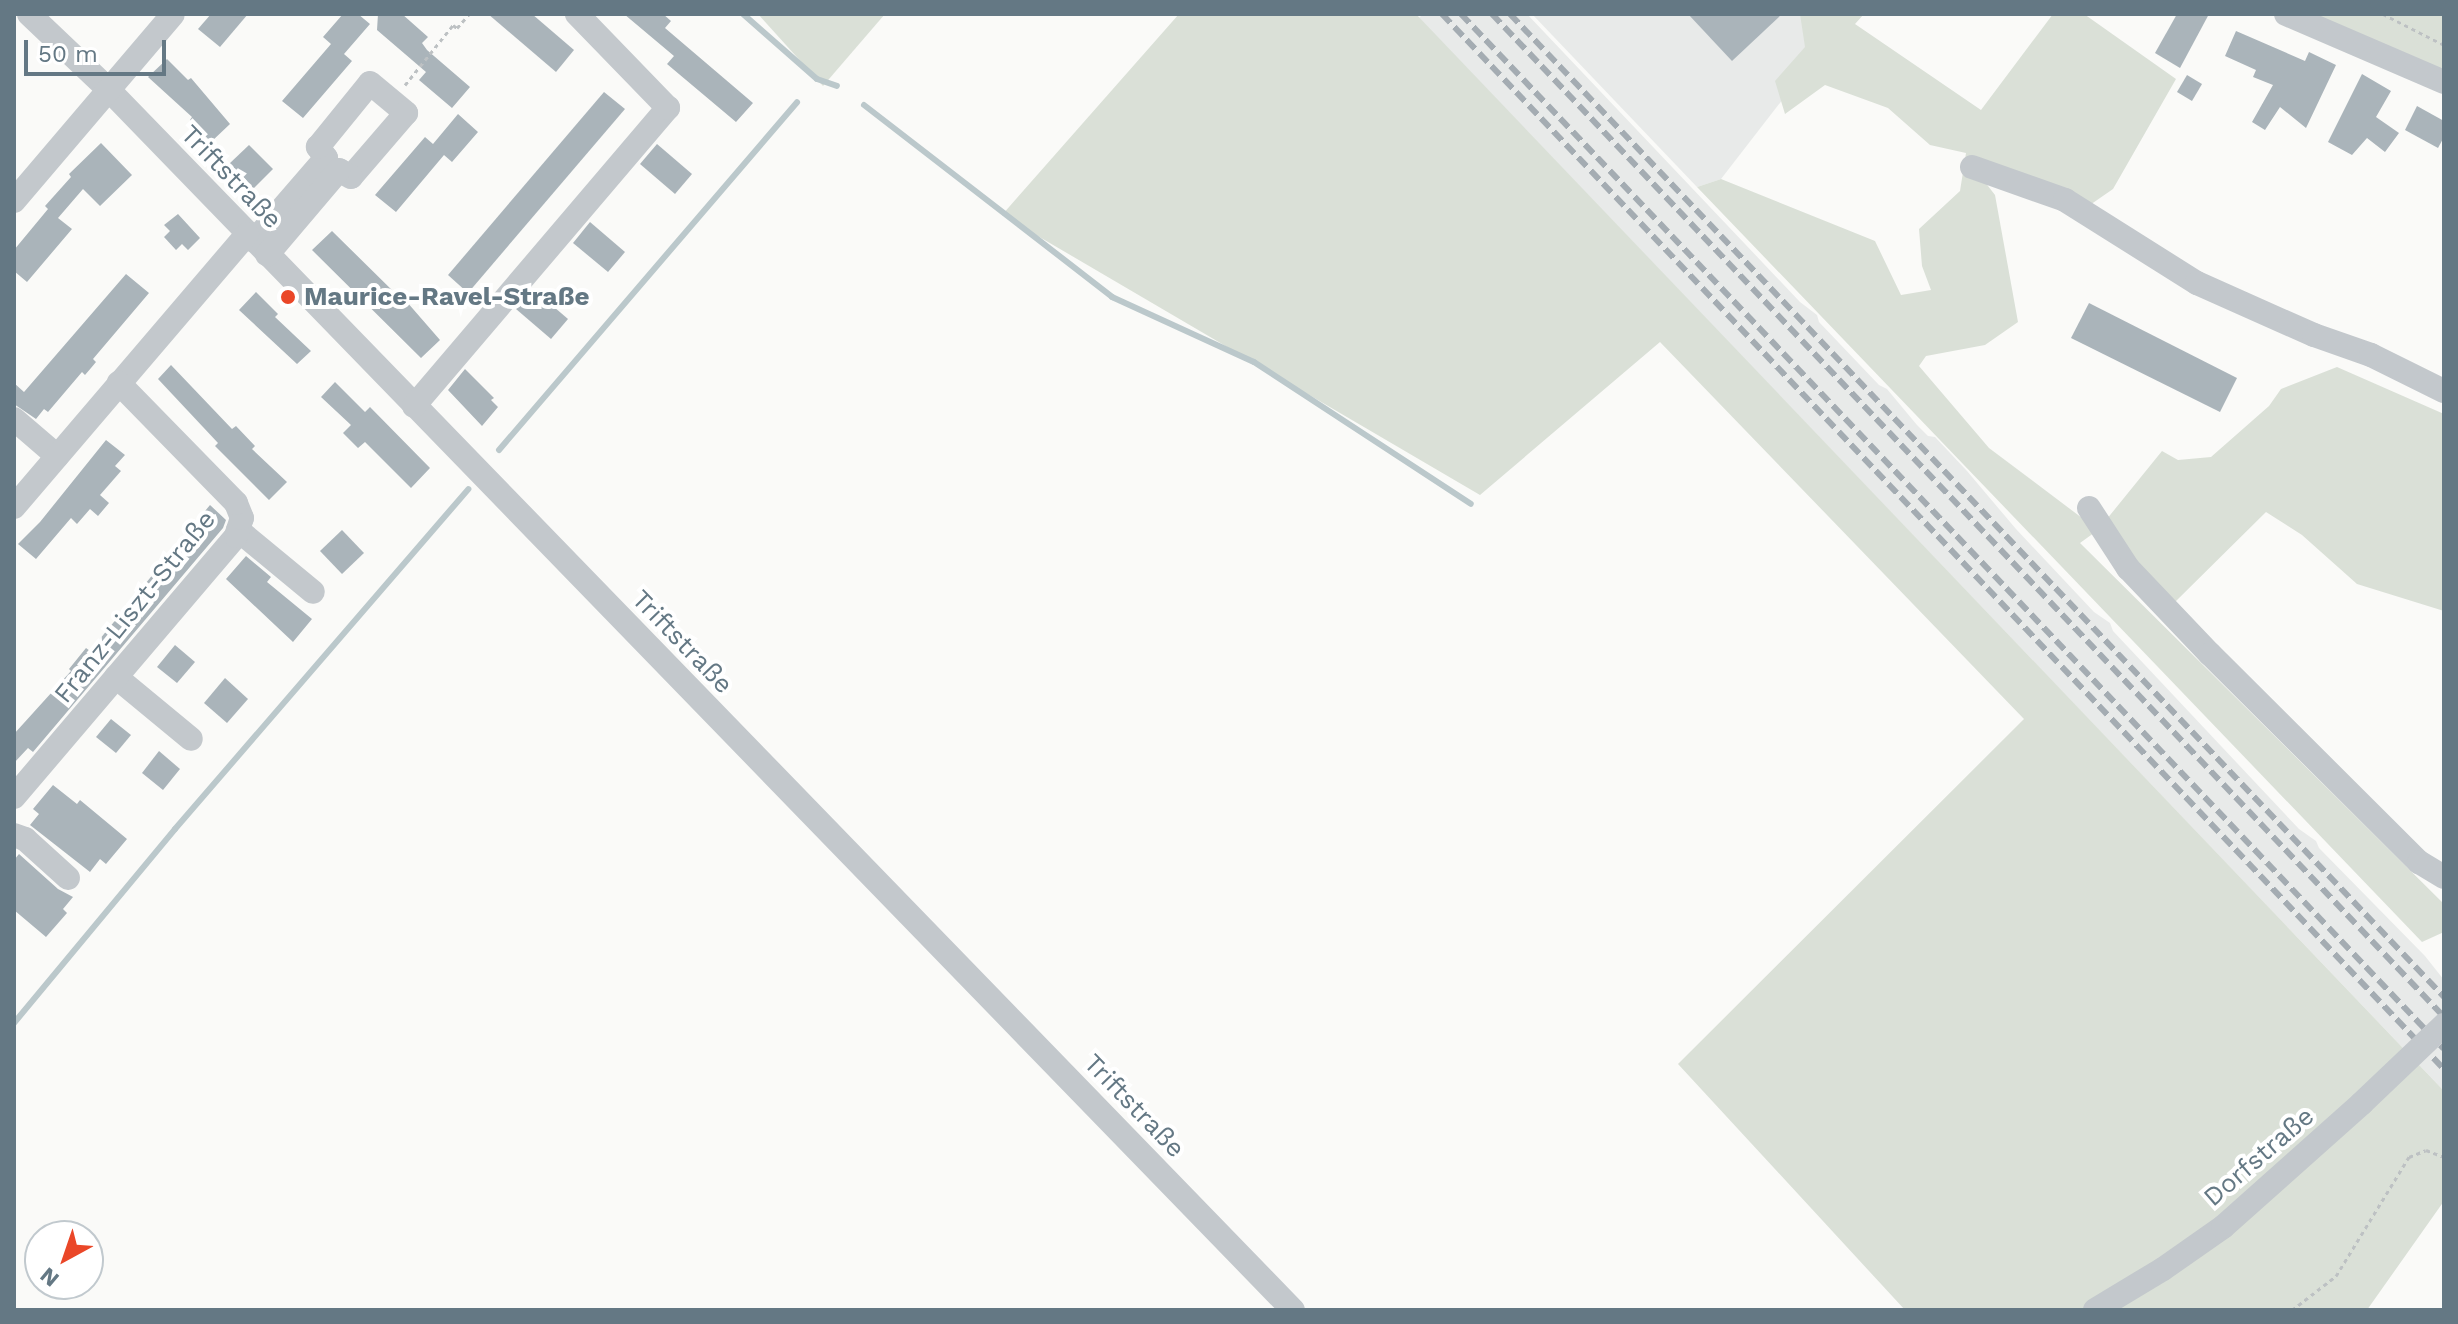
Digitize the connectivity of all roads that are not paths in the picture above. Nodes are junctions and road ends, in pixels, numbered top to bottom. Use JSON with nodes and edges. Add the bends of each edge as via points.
{"nodes":[{"id":1,"x":29,"y":14,"type":"edge"},
{"id":2,"x":173,"y":14,"type":"edge"},
{"id":3,"x":577,"y":14,"type":"edge"},
{"id":4,"x":2286,"y":14,"type":"edge"},
{"id":5,"x":2444,"y":82,"type":"edge"},
{"id":6,"x":109,"y":90,"type":"junction"},
{"id":7,"x":332,"y":164,"type":"junction"},
{"id":8,"x":1972,"y":167,"type":"dead end"},
{"id":9,"x":14,"y":201,"type":"edge"},
{"id":10,"x":256,"y":243,"type":"junction"},
{"id":11,"x":119,"y":383,"type":"junction"},
{"id":12,"x":2444,"y":391,"type":"edge"},
{"id":13,"x":414,"y":406,"type":"junction"},
{"id":14,"x":14,"y":419,"type":"edge"},
{"id":15,"x":57,"y":456,"type":"junction"},
{"id":16,"x":14,"y":507,"type":"edge"},
{"id":17,"x":2089,"y":508,"type":"dead end"},
{"id":18,"x":238,"y":530,"type":"junction"},
{"id":19,"x":313,"y":592,"type":"dead end"},
{"id":20,"x":116,"y":677,"type":"junction"},
{"id":21,"x":191,"y":739,"type":"dead end"},
{"id":22,"x":14,"y":797,"type":"edge"},
{"id":23,"x":14,"y":835,"type":"edge"},
{"id":24,"x":2444,"y":877,"type":"edge"},
{"id":25,"x":68,"y":878,"type":"dead end"},
{"id":26,"x":2444,"y":1025,"type":"edge"},
{"id":27,"x":1293,"y":1310,"type":"edge"},
{"id":28,"x":2095,"y":1310,"type":"edge"}],
"edges":[{"from":1,"to":6,"type":"street","name":"Triftstraße"},
{"from":2,"to":6,"type":"street"},
{"from":3,"to":13,"type":"street","via":[[668,108]]},
{"from":4,"to":5,"type":"street"},
{"from":6,"to":9,"type":"street"},
{"from":6,"to":10,"type":"street","name":"Triftstraße"},
{"from":7,"to":7,"type":"street","via":[[351,177],[406,113],[370,83],[318,147]]},
{"from":7,"to":10,"type":"street"},
{"from":8,"to":12,"type":"street","via":[[2065,200],[2197,283]]},
{"from":10,"to":11,"type":"street"},
{"from":10,"to":13,"type":"street","name":"Triftstraße"},
{"from":11,"to":15,"type":"street"},
{"from":11,"to":18,"type":"street","name":"Franz-Liszt-Straße","via":[[236,503],[242,518]]},
{"from":13,"to":27,"type":"street","name":"Triftstraße"},
{"from":14,"to":15,"type":"street"},
{"from":15,"to":16,"type":"street"},
{"from":17,"to":24,"type":"street","via":[[2128,568],[2210,654],[2419,862]]},
{"from":18,"to":19,"type":"street"},
{"from":18,"to":20,"type":"street","name":"Franz-Liszt-Straße"},
{"from":20,"to":21,"type":"street"},
{"from":20,"to":22,"type":"street","name":"Franz-Liszt-Straße"},
{"from":23,"to":25,"type":"street"},
{"from":26,"to":28,"type":"street","name":"Dorfstraße","bridge":true,"via":[[2223,1227]]}]}
